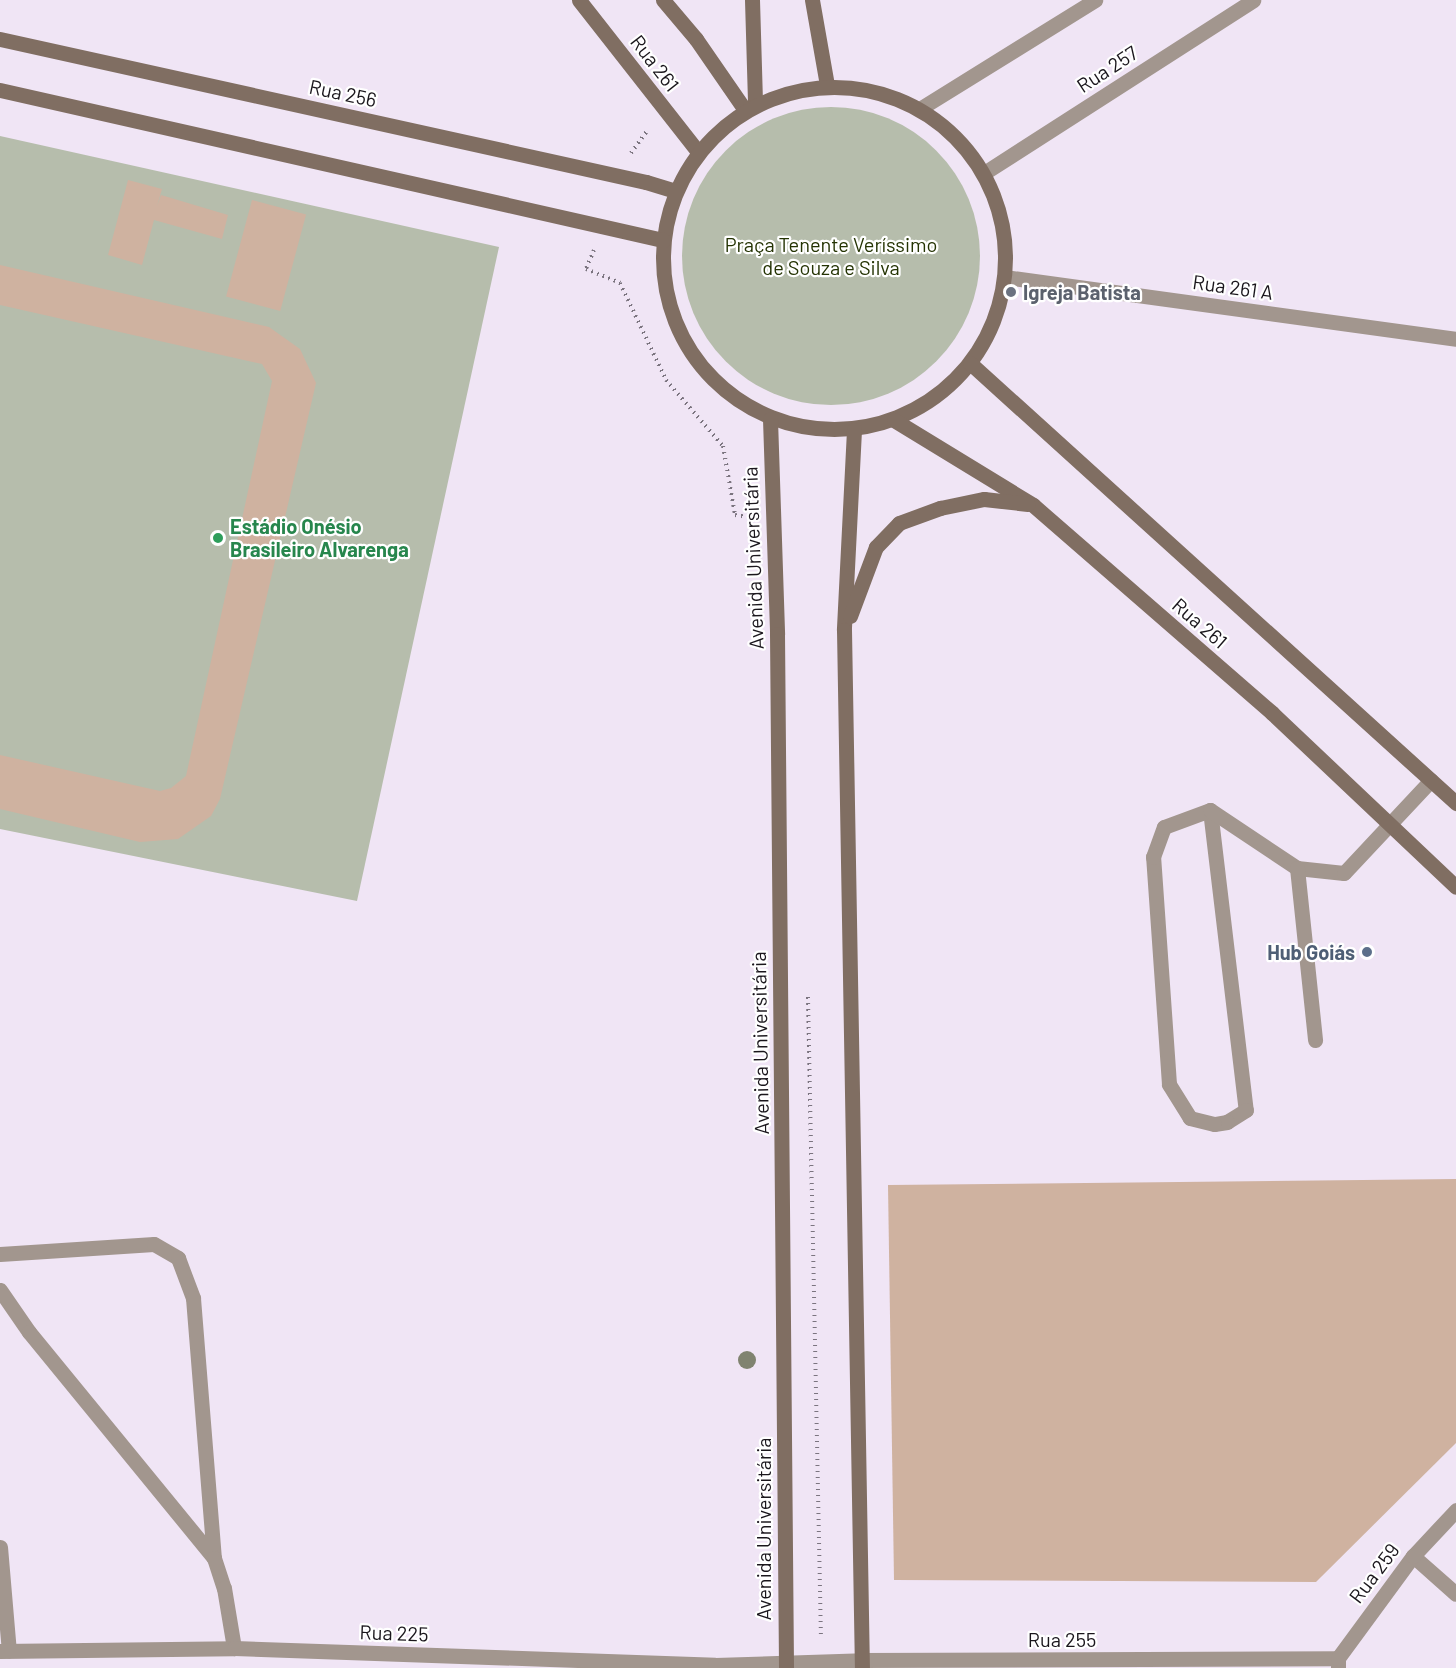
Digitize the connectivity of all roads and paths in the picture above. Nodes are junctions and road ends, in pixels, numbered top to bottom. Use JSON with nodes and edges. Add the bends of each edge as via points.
{"nodes":[{"id":1,"x":579,"y":0,"type":"edge"},
{"id":2,"x":663,"y":0,"type":"edge"},
{"id":3,"x":752,"y":0,"type":"edge"},
{"id":4,"x":812,"y":0,"type":"edge"},
{"id":5,"x":1095,"y":0,"type":"edge"},
{"id":6,"x":1253,"y":0,"type":"edge"},
{"id":7,"x":0,"y":39,"type":"edge"},
{"id":8,"x":827,"y":85,"type":"junction"},
{"id":9,"x":0,"y":90,"type":"edge"},
{"id":10,"x":750,"y":107,"type":"junction"},
{"id":11,"x":921,"y":108,"type":"junction"},
{"id":12,"x":664,"y":109,"type":"junction"},
{"id":13,"x":698,"y":152,"type":"junction"},
{"id":14,"x":984,"y":173,"type":"junction"},
{"id":15,"x":622,"y":176,"type":"junction"},
{"id":16,"x":675,"y":192,"type":"junction"},
{"id":17,"x":603,"y":227,"type":"junction"},
{"id":18,"x":663,"y":240,"type":"junction"},
{"id":19,"x":1005,"y":277,"type":"junction"},
{"id":20,"x":1456,"y":339,"type":"edge"},
{"id":21,"x":970,"y":363,"type":"junction"},
{"id":22,"x":770,"y":419,"type":"junction"},
{"id":23,"x":894,"y":420,"type":"junction"},
{"id":24,"x":854,"y":430,"type":"junction"},
{"id":25,"x":1033,"y":505,"type":"junction"},
{"id":26,"x":773,"y":520,"type":"junction"},
{"id":27,"x":844,"y":630,"type":"junction"},
{"id":28,"x":1431,"y":780,"type":"junction"},
{"id":29,"x":1456,"y":803,"type":"edge"},
{"id":30,"x":1210,"y":810,"type":"junction"},
{"id":31,"x":1393,"y":824,"type":"junction"},
{"id":32,"x":1297,"y":868,"type":"junction"},
{"id":33,"x":1456,"y":887,"type":"edge"},
{"id":34,"x":808,"y":989,"type":"dead end"},
{"id":35,"x":1315,"y":1040,"type":"dead end"},
{"id":36,"x":0,"y":1254,"type":"edge"},
{"id":37,"x":0,"y":1290,"type":"edge"},
{"id":38,"x":1456,"y":1510,"type":"edge"},
{"id":39,"x":0,"y":1547,"type":"edge"},
{"id":40,"x":1413,"y":1556,"type":"junction"},
{"id":41,"x":214,"y":1558,"type":"junction"},
{"id":42,"x":1456,"y":1594,"type":"edge"},
{"id":43,"x":234,"y":1648,"type":"junction"},
{"id":44,"x":4,"y":1651,"type":"edge"},
{"id":45,"x":821,"y":1660,"type":"junction"},
{"id":46,"x":1338,"y":1663,"type":"edge"},
{"id":47,"x":862,"y":1664,"type":"edge"},
{"id":48,"x":786,"y":1665,"type":"edge"}],
"edges":[{"from":1,"to":12,"type":"main road","name":"Rua 261"},
{"from":2,"to":10,"type":"main road"},
{"from":3,"to":10,"type":"main road"},
{"from":4,"to":8,"type":"main road"},
{"from":5,"to":11,"type":"street"},
{"from":6,"to":14,"type":"street","name":"Rua 257"},
{"from":7,"to":15,"type":"main road","name":"Rua 256"},
{"from":8,"to":10,"type":"main road","via":[[790,91]]},
{"from":8,"to":11,"type":"main road","via":[[876,90]]},
{"from":9,"to":17,"type":"main road"},
{"from":10,"to":13,"type":"main road"},
{"from":11,"to":14,"type":"main road","via":[[957,137]]},
{"from":12,"to":13,"type":"main road","name":"Rua 261"},
{"from":12,"to":15,"type":"path","via":[[631,154]]},
{"from":13,"to":16,"type":"main road"},
{"from":14,"to":19,"type":"main road","via":[[998,206],[1005,241]]},
{"from":15,"to":16,"type":"main road","name":"Rua 256"},
{"from":16,"to":18,"type":"main road"},
{"from":17,"to":18,"type":"main road"},
{"from":17,"to":26,"type":"path","via":[[586,269],[620,284],[666,380],[723,446],[735,515]]},
{"from":18,"to":22,"type":"main road","via":[[666,296],[687,348],[723,390]]},
{"from":19,"to":20,"type":"street","name":"Rua 261 A"},
{"from":19,"to":21,"type":"main road","via":[[993,322]]},
{"from":21,"to":23,"type":"main road","via":[[951,384]]},
{"from":21,"to":28,"type":"main road","name":"Rua 261"},
{"from":22,"to":24,"type":"main road","via":[[812,429]]},
{"from":22,"to":26,"type":"main road","name":"Avenida Universitária"},
{"from":23,"to":24,"type":"main road"},
{"from":23,"to":25,"type":"main road","name":"Rua 261"},
{"from":24,"to":27,"type":"main road"},
{"from":25,"to":27,"type":"main road","via":[[984,499],[940,508],[899,524],[876,547]]},
{"from":25,"to":31,"type":"main road","name":"Rua 261"},
{"from":26,"to":48,"type":"main road","name":"Avenida Universitária"},
{"from":27,"to":47,"type":"main road"},
{"from":28,"to":29,"type":"main road","name":"Rua 261"},
{"from":28,"to":31,"type":"street"},
{"from":30,"to":30,"type":"street","via":[[1246,1110],[1227,1122],[1214,1124],[1190,1118],[1169,1084],[1153,856],[1164,827]]},
{"from":30,"to":32,"type":"street"},
{"from":31,"to":32,"type":"street","via":[[1344,873]]},
{"from":31,"to":33,"type":"main road","name":"Rua 261"},
{"from":32,"to":35,"type":"street"},
{"from":34,"to":45,"type":"path"},
{"from":36,"to":41,"type":"street","via":[[154,1244],[178,1258],[192,1298]]},
{"from":37,"to":41,"type":"street","via":[[29,1332]]},
{"from":38,"to":40,"type":"street","name":"Rua 259"},
{"from":39,"to":44,"type":"street"},
{"from":40,"to":42,"type":"street"},
{"from":40,"to":46,"type":"street","name":"Rua 259"},
{"from":41,"to":43,"type":"street","via":[[224,1588]]},
{"from":43,"to":44,"type":"street","name":"Rua 225"},
{"from":43,"to":48,"type":"street","name":"Rua 225"},
{"from":45,"to":47,"type":"street","name":"Rua 255"},
{"from":45,"to":48,"type":"street","name":"Rua 255"},
{"from":46,"to":47,"type":"street","name":"Rua 255"}]}
